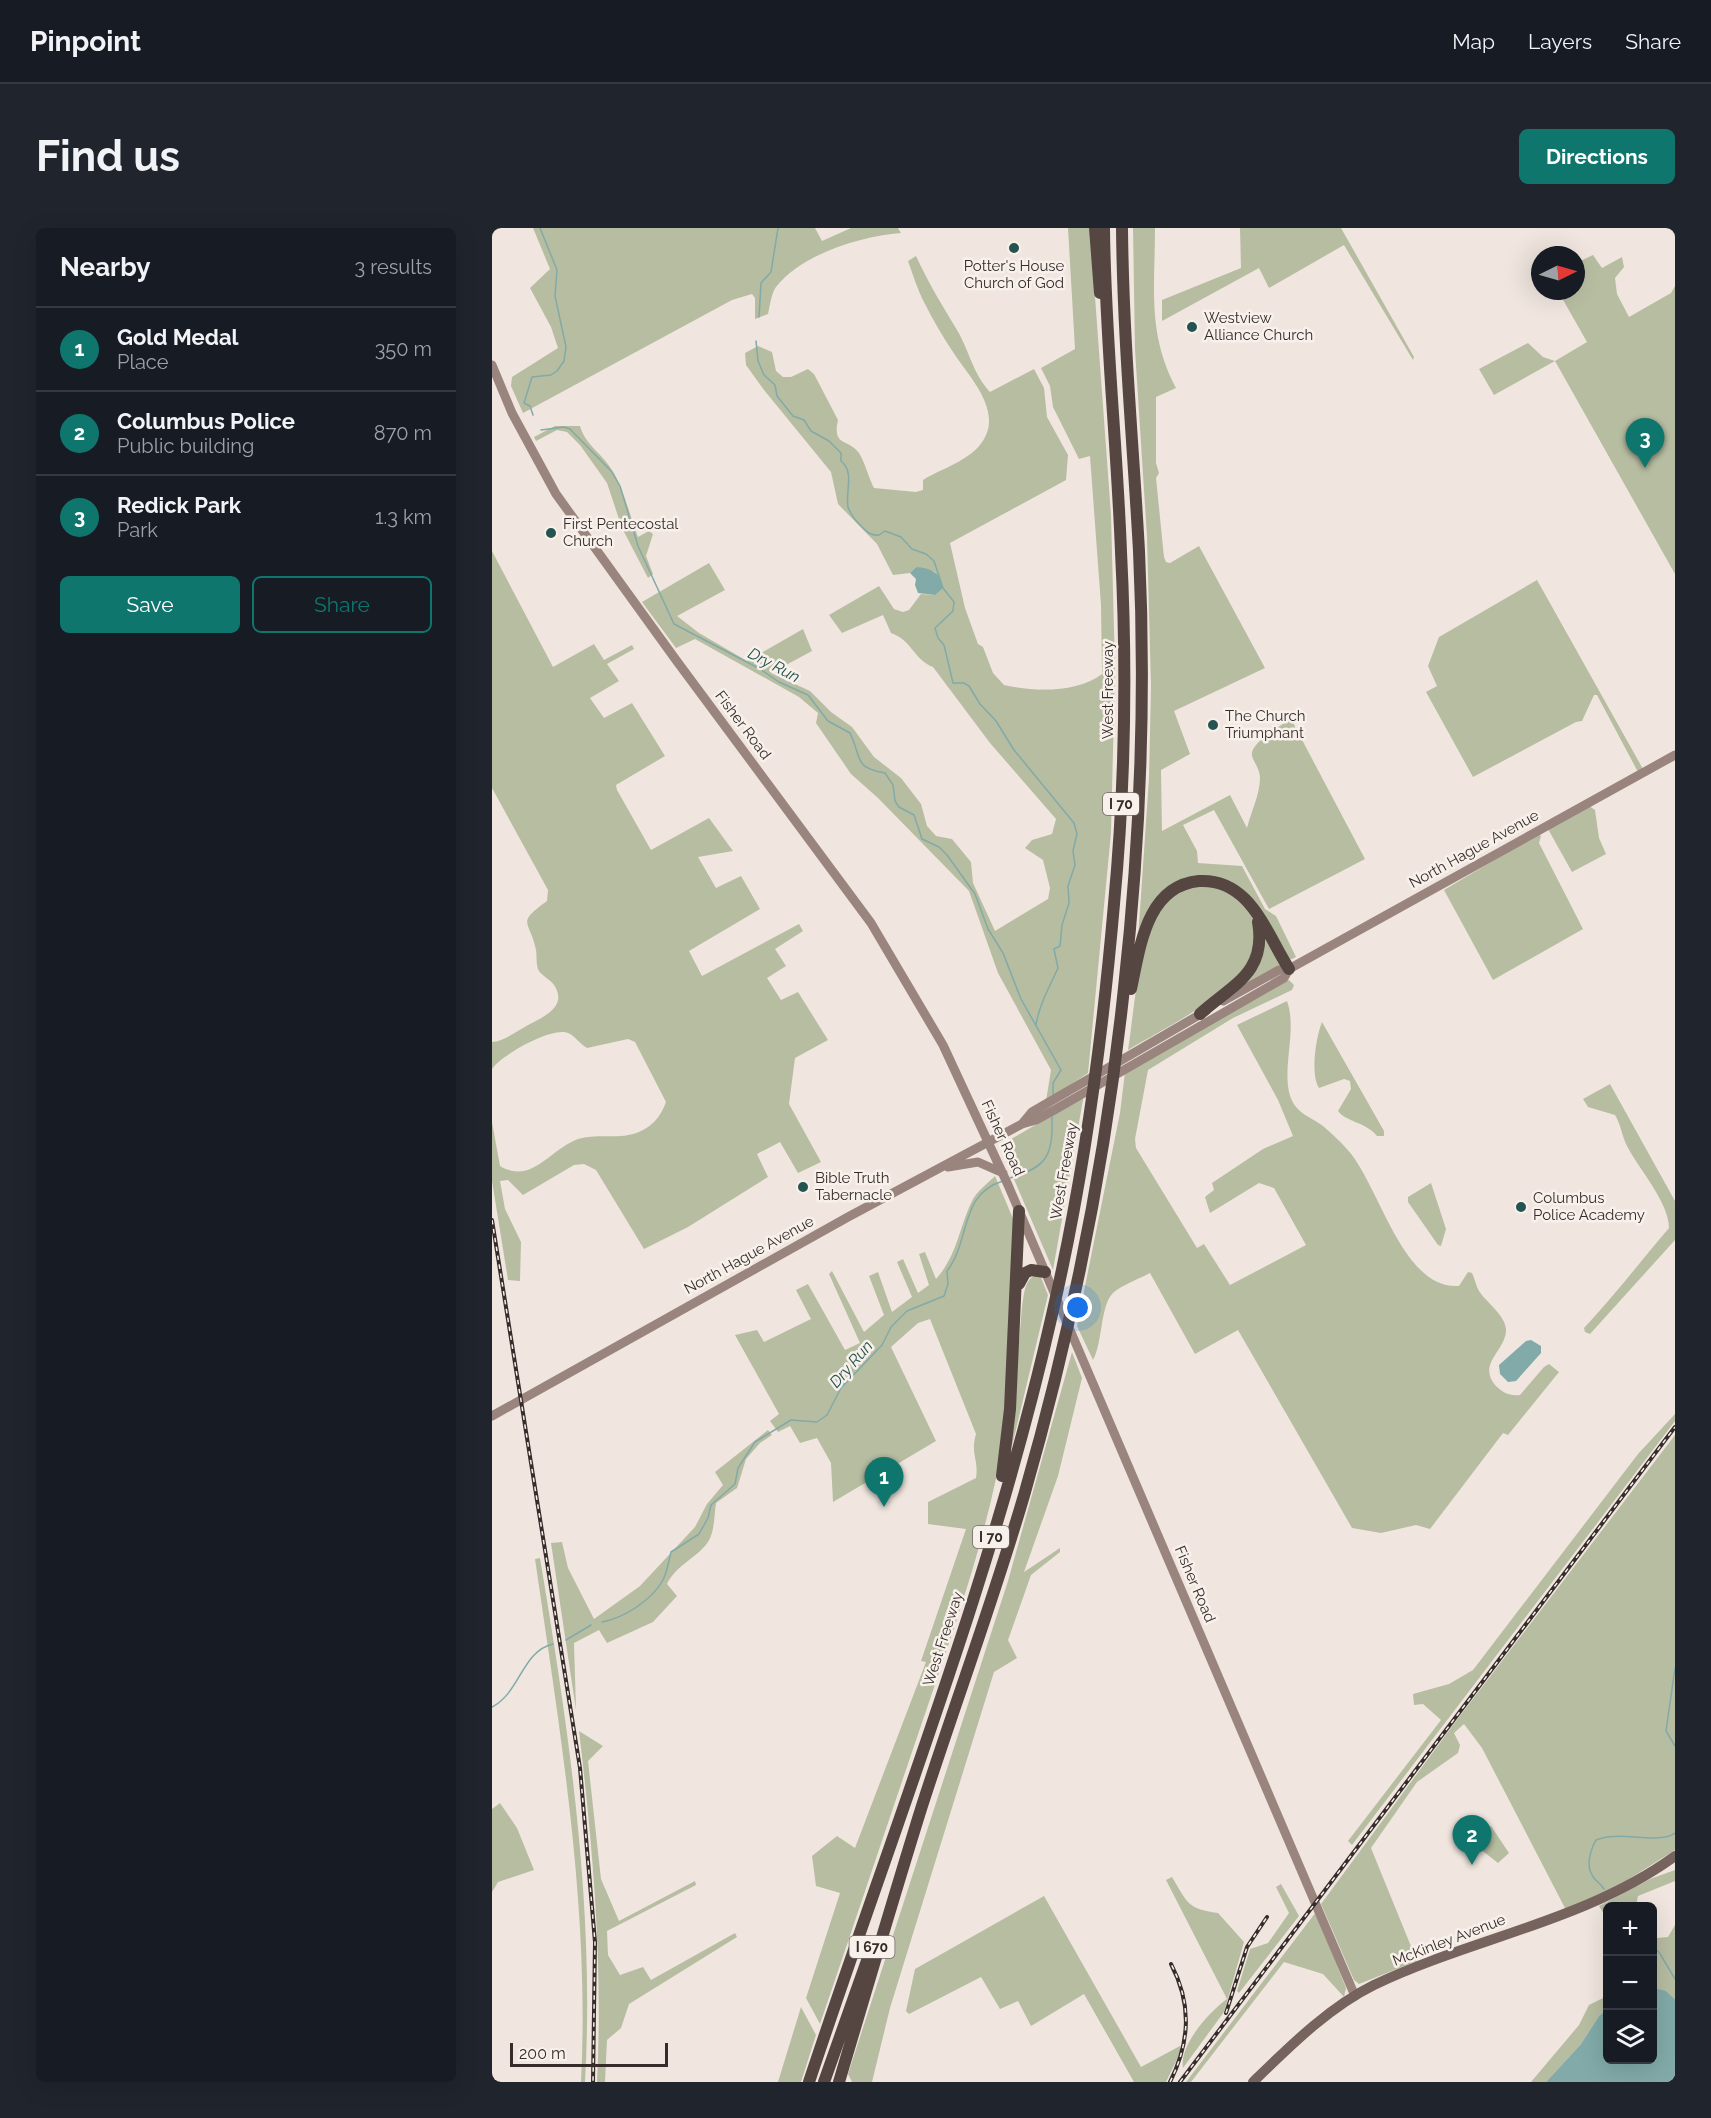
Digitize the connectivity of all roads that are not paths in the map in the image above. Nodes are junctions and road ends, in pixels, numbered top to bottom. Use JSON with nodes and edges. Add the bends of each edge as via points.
{"nodes":[{"id":1,"x":1095,"y":228,"type":"edge"},
{"id":2,"x":1104,"y":228,"type":"edge"},
{"id":3,"x":1122,"y":228,"type":"edge"},
{"id":4,"x":492,"y":365,"type":"edge"},
{"id":5,"x":1110,"y":377,"type":"junction"},
{"id":6,"x":1675,"y":755,"type":"edge"},
{"id":7,"x":1255,"y":912,"type":"junction"},
{"id":8,"x":1288,"y":969,"type":"junction"},
{"id":9,"x":1200,"y":1014,"type":"junction"},
{"id":10,"x":1120,"y":1024,"type":"junction"},
{"id":11,"x":1022,"y":1124,"type":"junction"},
{"id":12,"x":989,"y":1142,"type":"junction"},
{"id":13,"x":940,"y":1168,"type":"junction"},
{"id":14,"x":1003,"y":1173,"type":"junction"},
{"id":15,"x":1019,"y":1211,"type":"junction"},
{"id":16,"x":1045,"y":1272,"type":"junction"},
{"id":17,"x":1017,"y":1289,"type":"junction"},
{"id":18,"x":492,"y":1416,"type":"edge"},
{"id":19,"x":982,"y":1565,"type":"junction"},
{"id":20,"x":920,"y":1813,"type":"junction"},
{"id":21,"x":1675,"y":1856,"type":"edge"},
{"id":22,"x":1354,"y":1996,"type":"junction"},
{"id":23,"x":809,"y":2082,"type":"edge"},
{"id":24,"x":824,"y":2082,"type":"edge"},
{"id":25,"x":839,"y":2082,"type":"edge"},
{"id":26,"x":1253,"y":2082,"type":"edge"}],
"edges":[{"from":1,"to":5,"type":"highway"},
{"from":2,"to":5,"type":"highway","name":"West Freeway","number":"I 70"},
{"from":3,"to":10,"type":"highway","number":"I 70","via":[[1141,663],[1136,838]]},
{"from":4,"to":12,"type":"main road","name":"Fisher Road","via":[[532,453],[579,529],[884,943],[943,1045]]},
{"from":5,"to":19,"type":"highway","name":"West Freeway","number":"I 70","via":[[1121,549],[1123,726],[1114,902],[1098,1059],[1052,1319]]},
{"from":6,"to":8,"type":"main road","name":"North Hague Avenue"},
{"from":7,"to":8,"type":"highway"},
{"from":7,"to":9,"type":"highway","via":[[1260,944],[1253,964],[1234,987]]},
{"from":7,"to":10,"type":"highway","via":[[1237,891],[1218,882],[1186,883],[1165,895],[1145,930]]},
{"from":8,"to":9,"type":"main road","name":"North Hague Avenue","via":[[1279,970]]},
{"from":8,"to":11,"type":"main road","name":"North Hague Avenue","via":[[1284,978],[1056,1109]]},
{"from":9,"to":11,"type":"main road","name":"North Hague Avenue","via":[[1032,1112]]},
{"from":10,"to":20,"type":"highway","number":"I 70","via":[[1095,1194],[1063,1346],[1025,1491]]},
{"from":11,"to":12,"type":"main road","name":"North Hague Avenue"},
{"from":12,"to":13,"type":"main road","name":"North Hague Avenue"},
{"from":12,"to":14,"type":"main road","name":"Fisher Road"},
{"from":13,"to":14,"type":"main road","via":[[978,1162]]},
{"from":13,"to":18,"type":"main road","name":"North Hague Avenue"},
{"from":14,"to":15,"type":"main road","name":"Fisher Road"},
{"from":15,"to":16,"type":"main road","name":"Fisher Road"},
{"from":15,"to":17,"type":"highway"},
{"from":16,"to":17,"type":"highway","via":[[1028,1271]]},
{"from":16,"to":22,"type":"main road","name":"Fisher Road"},
{"from":17,"to":19,"type":"highway","via":[[1007,1447]]},
{"from":19,"to":23,"type":"highway","name":"West Freeway","number":"I 70"},
{"from":20,"to":24,"type":"highway","number":"I 670"},
{"from":20,"to":25,"type":"highway","number":"I 70"},
{"from":21,"to":22,"type":"main road","name":"McKinley Avenue","via":[[1620,1890],[1440,1957]]},
{"from":22,"to":26,"type":"main road","name":"McKinley Avenue"}]}
